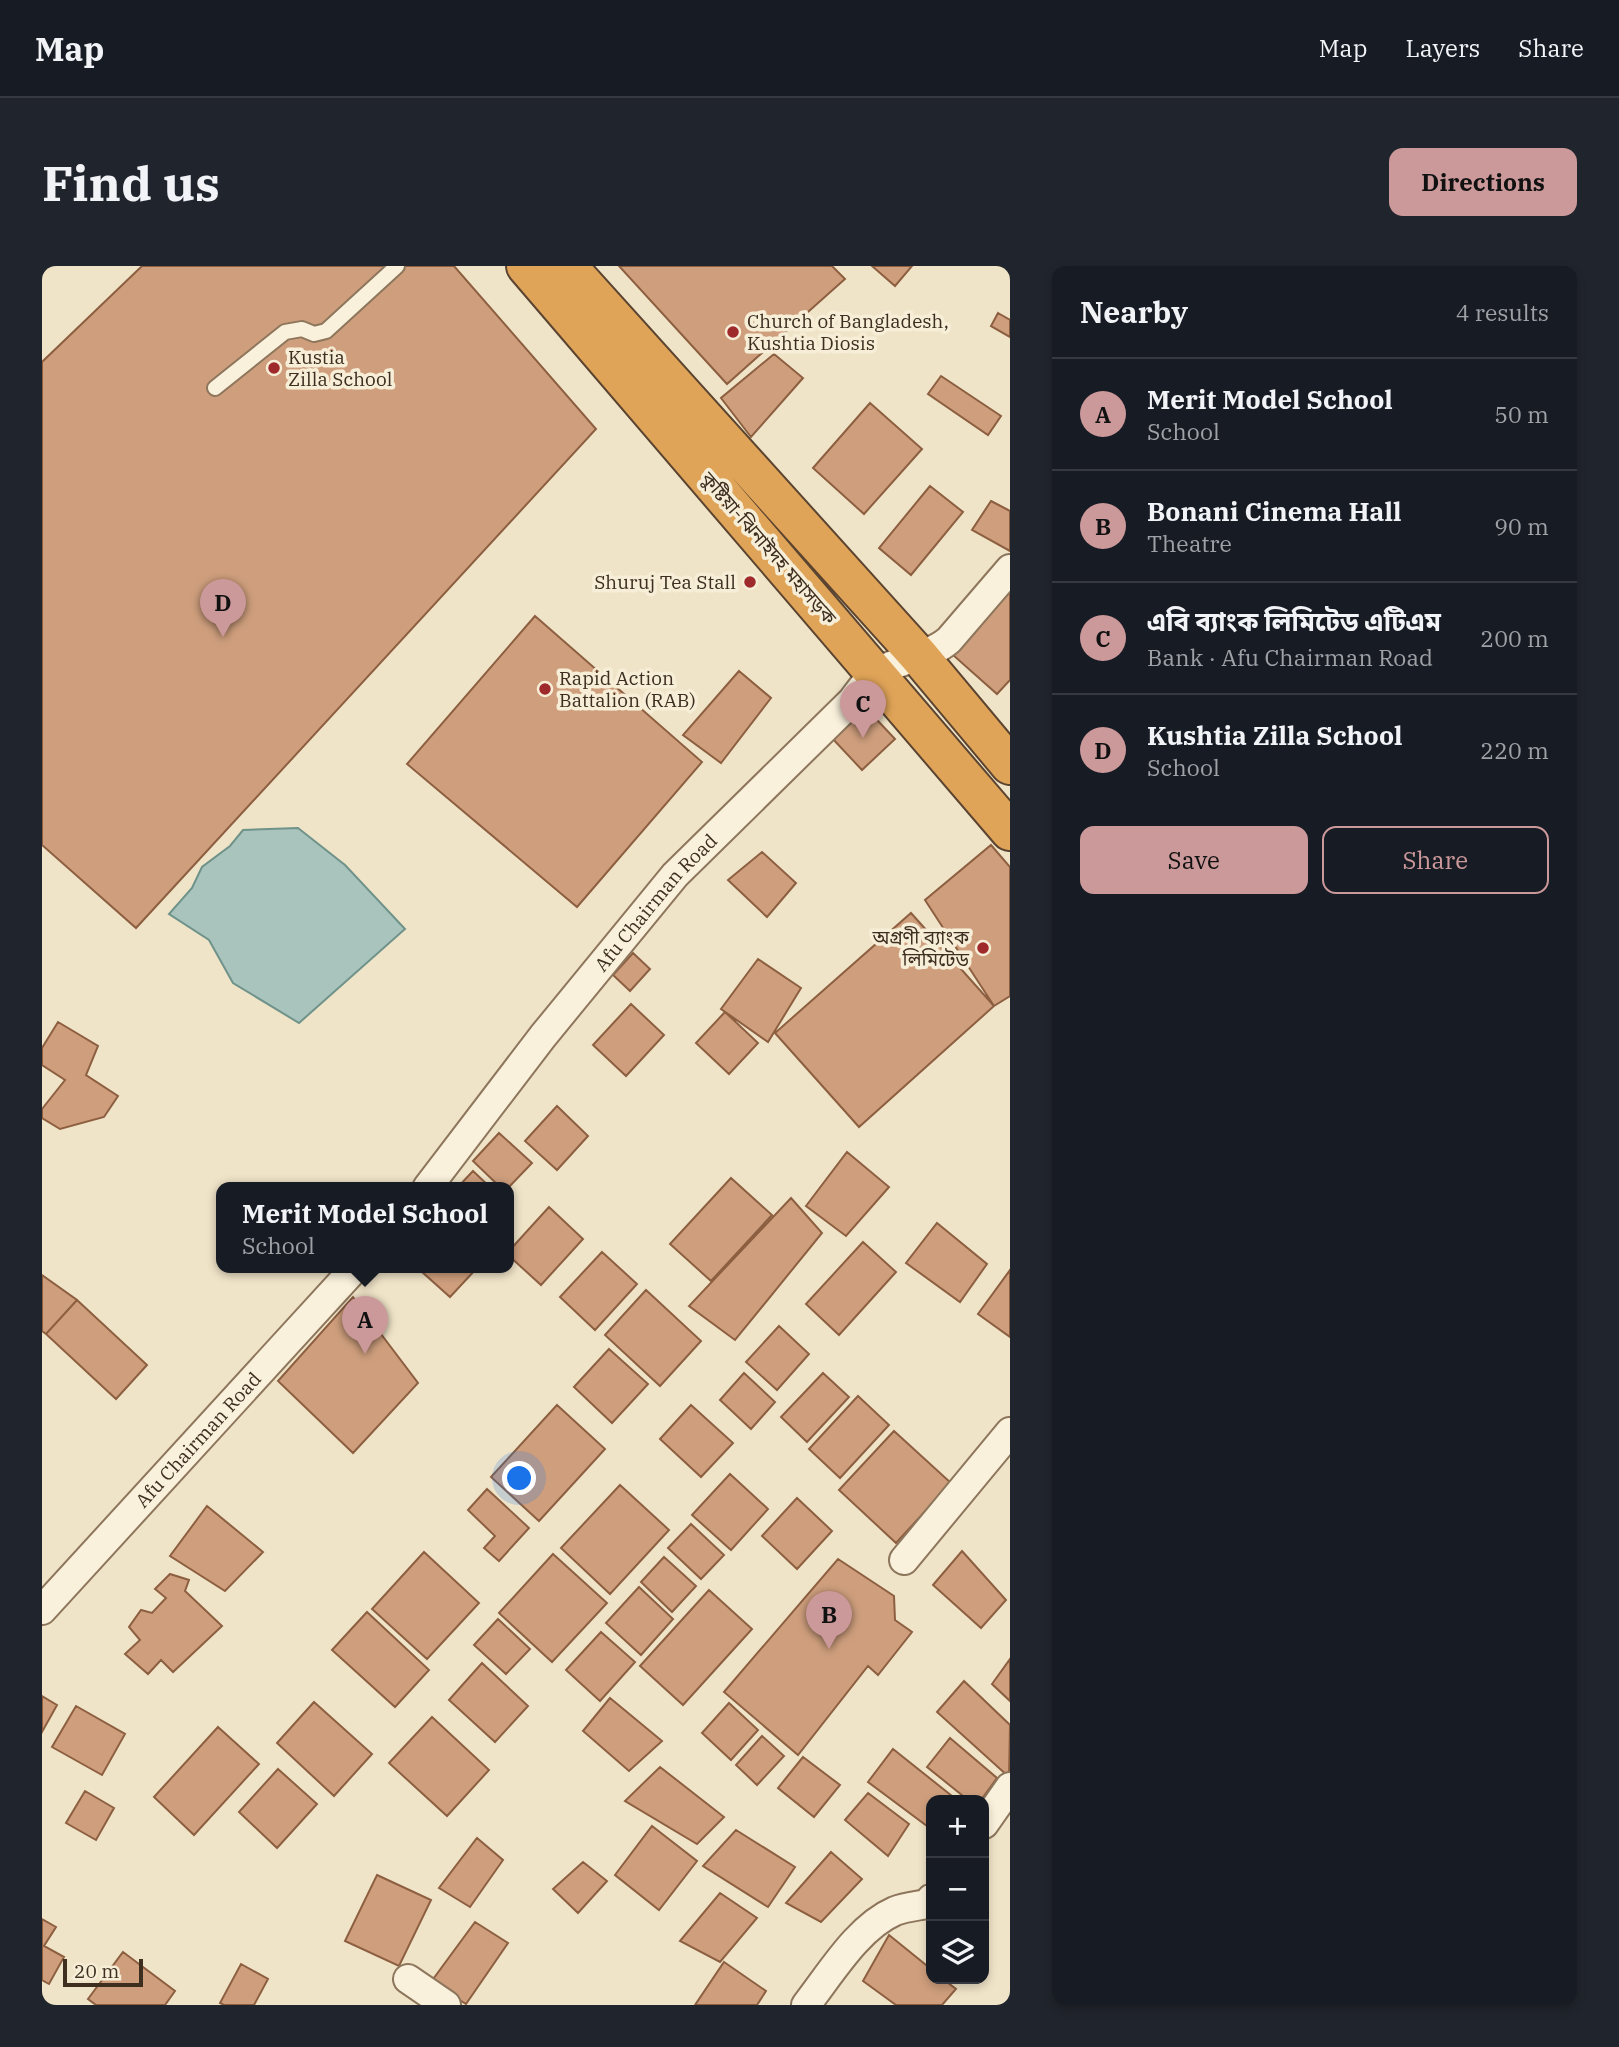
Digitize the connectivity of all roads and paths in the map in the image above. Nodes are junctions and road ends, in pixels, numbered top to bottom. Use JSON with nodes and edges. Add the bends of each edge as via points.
{"nodes":[{"id":1,"x":397,"y":266,"type":"edge"},
{"id":2,"x":526,"y":266,"type":"edge"},
{"id":3,"x":567,"y":266,"type":"edge"},
{"id":4,"x":215,"y":388,"type":"dead end"},
{"id":5,"x":1010,"y":569,"type":"edge"},
{"id":6,"x":918,"y":655,"type":"junction"},
{"id":7,"x":876,"y":673,"type":"junction"},
{"id":8,"x":1010,"y":765,"type":"edge"},
{"id":9,"x":1010,"y":831,"type":"edge"},
{"id":10,"x":432,"y":1182,"type":"edge"},
{"id":11,"x":350,"y":1273,"type":"edge"},
{"id":12,"x":1010,"y":1432,"type":"edge"},
{"id":13,"x":904,"y":1560,"type":"dead end"},
{"id":14,"x":42,"y":1610,"type":"edge"},
{"id":15,"x":1010,"y":1787,"type":"edge"},
{"id":16,"x":989,"y":1817,"type":"edge"},
{"id":17,"x":926,"y":1904,"type":"edge"},
{"id":18,"x":408,"y":1979,"type":"dead end"},
{"id":19,"x":446,"y":2005,"type":"edge"},
{"id":20,"x":806,"y":2005,"type":"edge"}],
"edges":[{"from":1,"to":4,"type":"lane","via":[[326,331],[285,332]]},
{"from":2,"to":7,"type":"highway","name":"কুষ্টিয়া-ঝিনাইদহ মহাসড়ক"},
{"from":3,"to":6,"type":"highway","name":"কুষ্টিয়া-ঝিনাইদহ মহাসড়ক"},
{"from":5,"to":6,"type":"street","name":"Afu Chairman Road","via":[[949,640],[939,649]]},
{"from":6,"to":7,"type":"street","name":"Afu Chairman Road"},
{"from":6,"to":8,"type":"highway","name":"কুষ্টিয়া-ঝিনাইদহ মহাসড়ক"},
{"from":7,"to":9,"type":"highway","name":"কুষ্টিয়া-ঝিনাইদহ মহাসড়ক"},
{"from":7,"to":10,"type":"street","name":"Afu Chairman Road","via":[[675,875]]},
{"from":11,"to":14,"type":"street","name":"Afu Chairman Road"},
{"from":12,"to":13,"type":"street"},
{"from":15,"to":16,"type":"street"},
{"from":17,"to":20,"type":"street","via":[[898,1909],[873,1924]]},
{"from":18,"to":19,"type":"street"}]}
